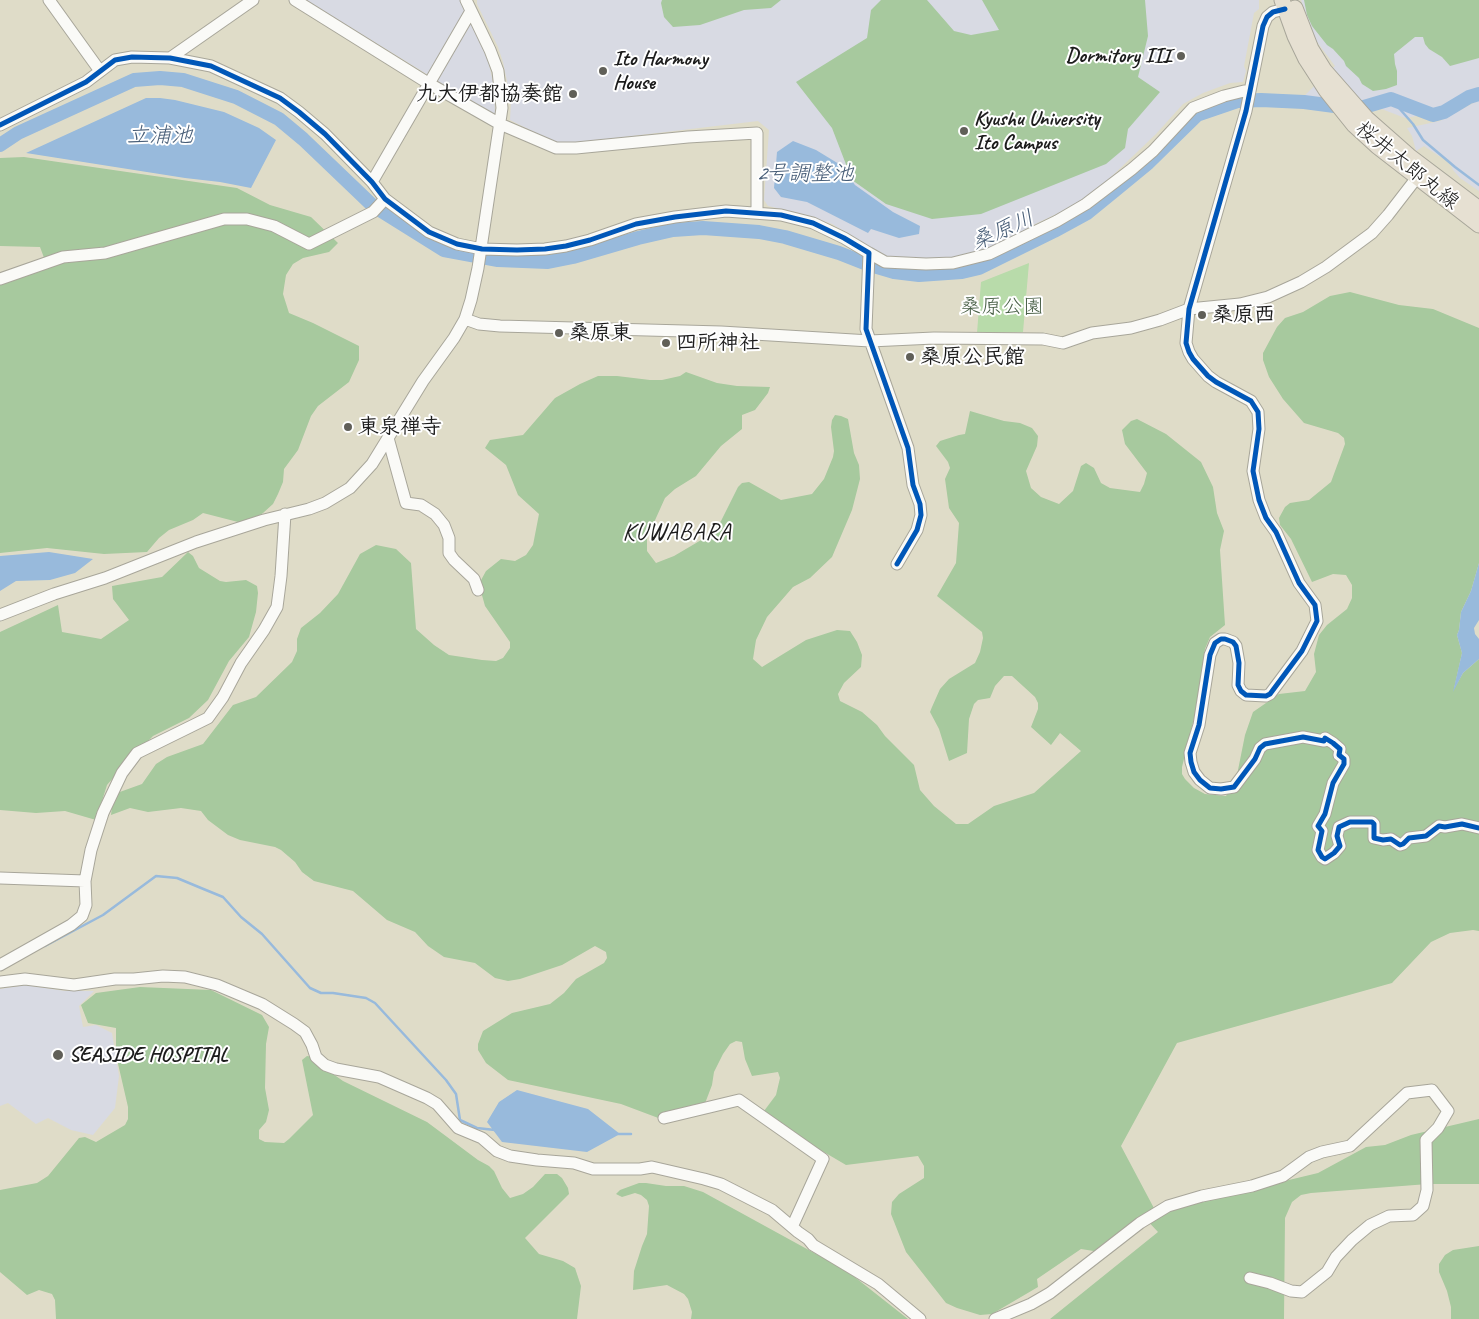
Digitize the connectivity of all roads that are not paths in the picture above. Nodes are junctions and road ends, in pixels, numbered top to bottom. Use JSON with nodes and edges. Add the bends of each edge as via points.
{"nodes":[{"id":1,"x":49,"y":0,"type":"edge"},
{"id":2,"x":253,"y":0,"type":"edge"},
{"id":3,"x":295,"y":0,"type":"edge"},
{"id":4,"x":1286,"y":3,"type":"edge"},
{"id":5,"x":469,"y":5,"type":"edge"},
{"id":6,"x":170,"y":58,"type":"junction"},
{"id":7,"x":100,"y":71,"type":"junction"},
{"id":8,"x":428,"y":83,"type":"junction"},
{"id":9,"x":1250,"y":93,"type":"junction"},
{"id":10,"x":1360,"y":122,"type":"junction"},
{"id":11,"x":500,"y":124,"type":"junction"},
{"id":12,"x":0,"y":125,"type":"edge"},
{"id":13,"x":1421,"y":172,"type":"junction"},
{"id":14,"x":372,"y":182,"type":"junction"},
{"id":15,"x":385,"y":199,"type":"junction"},
{"id":16,"x":1479,"y":209,"type":"edge"},
{"id":17,"x":757,"y":212,"type":"junction"},
{"id":18,"x":1479,"y":225,"type":"edge"},
{"id":19,"x":482,"y":249,"type":"junction"},
{"id":20,"x":869,"y":256,"type":"junction"},
{"id":21,"x":0,"y":279,"type":"edge"},
{"id":22,"x":1190,"y":309,"type":"junction"},
{"id":23,"x":465,"y":319,"type":"junction"},
{"id":24,"x":870,"y":341,"type":"junction"},
{"id":25,"x":388,"y":438,"type":"junction"},
{"id":26,"x":285,"y":514,"type":"junction"},
{"id":27,"x":175,"y":549,"type":"junction"},
{"id":28,"x":897,"y":564,"type":"dead end"},
{"id":29,"x":478,"y":590,"type":"dead end"},
{"id":30,"x":0,"y":607,"type":"edge"},
{"id":31,"x":0,"y":615,"type":"edge"},
{"id":32,"x":1479,"y":828,"type":"edge"},
{"id":33,"x":0,"y":878,"type":"edge"},
{"id":34,"x":85,"y":881,"type":"junction"},
{"id":35,"x":0,"y":966,"type":"edge"},
{"id":36,"x":0,"y":982,"type":"edge"},
{"id":37,"x":664,"y":1118,"type":"dead end"},
{"id":38,"x":792,"y":1227,"type":"junction"},
{"id":39,"x":1250,"y":1278,"type":"dead end"},
{"id":40,"x":920,"y":1319,"type":"edge"},
{"id":41,"x":995,"y":1319,"type":"edge"}],
"edges":[{"from":1,"to":7,"type":"street"},
{"from":2,"to":6,"type":"street"},
{"from":3,"to":8,"type":"street"},
{"from":4,"to":9,"type":"street","via":[[1267,17],[1263,26]]},
{"from":4,"to":10,"type":"main road","name":"桜井太郎丸線","via":[[1324,70]]},
{"from":4,"to":10,"type":"main road","name":"桜井太郎丸線","via":[[1306,60],[1326,90]]},
{"from":5,"to":8,"type":"street"},
{"from":5,"to":11,"type":"street","via":[[498,71],[502,108]]},
{"from":6,"to":7,"type":"street","via":[[115,60]]},
{"from":6,"to":14,"type":"street","via":[[211,66],[280,98],[324,134]]},
{"from":7,"to":12,"type":"street","via":[[86,82]]},
{"from":8,"to":11,"type":"street"},
{"from":8,"to":14,"type":"street"},
{"from":9,"to":20,"type":"street","via":[[1244,91],[1224,96],[1193,108],[1132,170],[1086,204],[989,254],[953,263],[926,264],[885,262]]},
{"from":9,"to":22,"type":"street"},
{"from":10,"to":13,"type":"main road","name":"桜井太郎丸線","via":[[1377,146]]},
{"from":11,"to":17,"type":"street","via":[[564,149],[757,133]]},
{"from":11,"to":19,"type":"street"},
{"from":13,"to":16,"type":"main road","name":"桜井太郎丸線"},
{"from":13,"to":18,"type":"main road","name":"桜井太郎丸線"},
{"from":13,"to":22,"type":"street","via":[[1372,233],[1301,282],[1268,297],[1240,304]]},
{"from":14,"to":15,"type":"street"},
{"from":15,"to":19,"type":"street","via":[[429,232],[457,244]]},
{"from":15,"to":21,"type":"street","via":[[373,212],[309,244],[274,226],[247,219],[224,219],[105,253],[63,257]]},
{"from":17,"to":19,"type":"street","via":[[726,211],[658,220],[566,246]]},
{"from":17,"to":20,"type":"street","via":[[814,223],[844,238]]},
{"from":19,"to":23,"type":"street"},
{"from":20,"to":24,"type":"street","via":[[866,329]]},
{"from":22,"to":24,"type":"street","via":[[1131,328],[1092,333],[1063,343],[1043,339],[954,338]]},
{"from":22,"to":32,"type":"street","via":[[1186,343],[1193,359],[1216,382],[1251,400],[1258,412],[1253,471],[1259,500],[1299,583],[1315,605],[1317,620],[1302,651],[1266,696],[1246,696],[1238,685],[1236,646],[1226,638],[1215,643],[1210,655],[1199,725],[1190,753],[1194,772],[1210,788],[1225,789],[1234,786],[1265,744],[1303,738],[1329,740],[1340,749],[1339,755],[1344,764],[1333,783],[1325,814],[1318,826],[1322,831],[1318,850],[1325,859],[1340,846],[1339,826],[1350,822],[1372,822],[1374,838],[1391,839],[1400,845],[1408,838],[1426,836],[1439,826],[1462,824]]},
{"from":23,"to":24,"type":"street","via":[[500,326],[721,332]]},
{"from":23,"to":25,"type":"street"},
{"from":24,"to":28,"type":"street","via":[[908,448],[913,485],[920,504],[917,530]]},
{"from":25,"to":26,"type":"street","via":[[372,464],[350,488],[325,503]]},
{"from":25,"to":29,"type":"street","via":[[406,503],[421,505],[435,514],[449,538],[449,553],[471,575]]},
{"from":26,"to":27,"type":"street"},
{"from":26,"to":34,"type":"street","via":[[277,607],[208,718],[137,752],[122,773],[103,814]]},
{"from":27,"to":30,"type":"street","via":[[164,549]]},
{"from":27,"to":31,"type":"street"},
{"from":33,"to":34,"type":"street"},
{"from":34,"to":35,"type":"street","via":[[86,905],[82,916]]},
{"from":36,"to":38,"type":"street","via":[[26,979],[74,985],[163,976],[185,977],[218,985],[262,1004],[305,1032],[316,1057],[325,1065],[379,1077],[427,1098],[437,1104],[458,1128],[482,1138],[497,1151],[510,1156],[574,1163],[593,1169],[652,1167],[704,1179],[721,1184],[772,1210]]},
{"from":37,"to":38,"type":"street","via":[[739,1100],[823,1159]]},
{"from":38,"to":40,"type":"street","via":[[814,1245],[878,1284]]},
{"from":39,"to":41,"type":"street","via":[[1302,1292],[1328,1272],[1336,1257],[1370,1225],[1389,1216],[1413,1215],[1423,1206],[1427,1190],[1426,1140],[1448,1111],[1432,1090],[1407,1093],[1350,1146],[1322,1152],[1283,1176],[1168,1206],[1050,1293]]}]}
